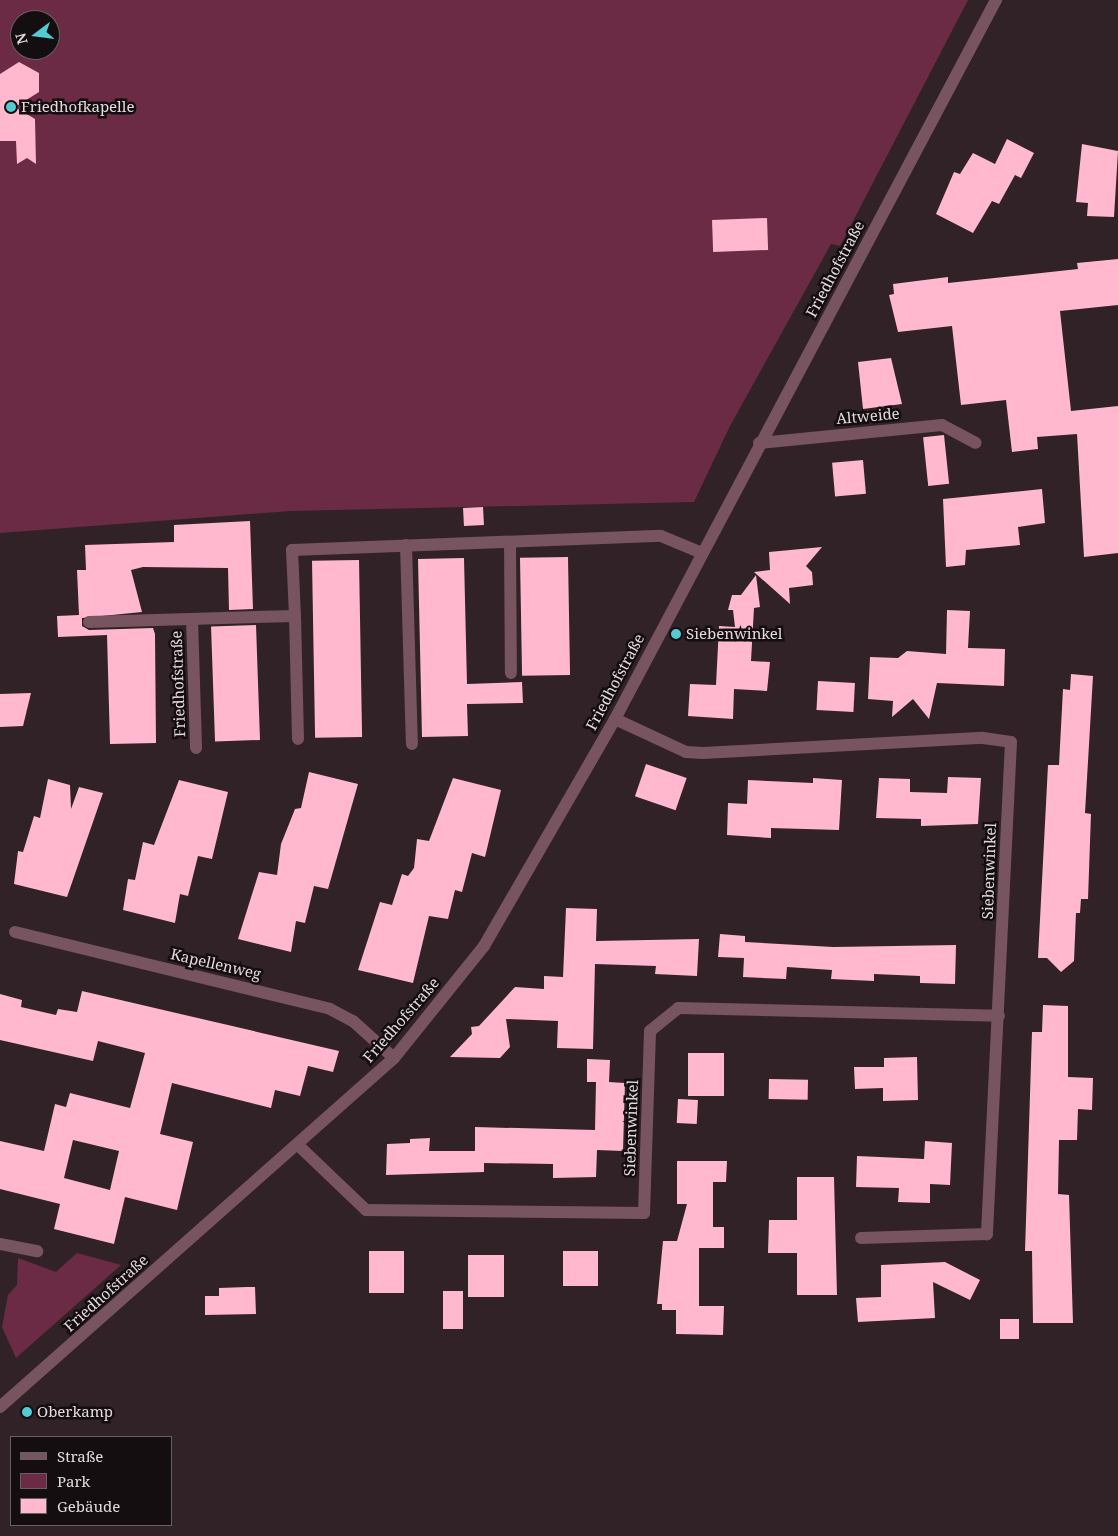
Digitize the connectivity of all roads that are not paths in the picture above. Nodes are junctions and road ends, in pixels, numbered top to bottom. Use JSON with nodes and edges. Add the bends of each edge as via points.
{"nodes":[{"id":1,"x":996,"y":0,"type":"edge"},
{"id":2,"x":759,"y":443,"type":"junction"},
{"id":3,"x":976,"y":443,"type":"dead end"},
{"id":4,"x":510,"y":542,"type":"junction"},
{"id":5,"x":406,"y":545,"type":"junction"},
{"id":6,"x":702,"y":554,"type":"junction"},
{"id":7,"x":295,"y":616,"type":"junction"},
{"id":8,"x":192,"y":619,"type":"junction"},
{"id":9,"x":89,"y":622,"type":"dead end"},
{"id":10,"x":511,"y":673,"type":"dead end"},
{"id":11,"x":615,"y":719,"type":"junction"},
{"id":12,"x":298,"y":739,"type":"dead end"},
{"id":13,"x":412,"y":744,"type":"dead end"},
{"id":14,"x":196,"y":748,"type":"dead end"},
{"id":15,"x":15,"y":932,"type":"dead end"},
{"id":16,"x":999,"y":1016,"type":"junction"},
{"id":17,"x":394,"y":1058,"type":"junction"},
{"id":18,"x":299,"y":1146,"type":"junction"},
{"id":19,"x":861,"y":1238,"type":"dead end"},
{"id":20,"x":0,"y":1244,"type":"edge"},
{"id":21,"x":37,"y":1251,"type":"dead end"},
{"id":22,"x":0,"y":1406,"type":"edge"}],
"edges":[{"from":1,"to":2,"type":"street","name":"Friedhofstraße"},
{"from":2,"to":3,"type":"street","name":"Altweide","via":[[942,425]]},
{"from":2,"to":6,"type":"street","name":"Friedhofstraße"},
{"from":4,"to":5,"type":"street"},
{"from":4,"to":6,"type":"street","via":[[661,536]]},
{"from":4,"to":10,"type":"street"},
{"from":5,"to":7,"type":"street","via":[[292,550]]},
{"from":5,"to":13,"type":"street"},
{"from":6,"to":11,"type":"street","name":"Friedhofstraße"},
{"from":7,"to":8,"type":"street","name":"Friedhofstraße"},
{"from":7,"to":12,"type":"street"},
{"from":8,"to":9,"type":"street","name":"Friedhofstraße"},
{"from":8,"to":14,"type":"street","name":"Friedhofstraße"},
{"from":11,"to":16,"type":"street","name":"Siebenwinkel","via":[[686,752],[703,753],[983,738],[1011,742]]},
{"from":11,"to":17,"type":"street","name":"Friedhofstraße","via":[[484,946]]},
{"from":15,"to":17,"type":"street","name":"Kapellenweg","via":[[330,1009],[353,1021]]},
{"from":16,"to":18,"type":"street","name":"Siebenwinkel","via":[[678,1008],[650,1031],[644,1213],[366,1210]]},
{"from":16,"to":19,"type":"street","name":"Siebenwinkel","via":[[987,1234]]},
{"from":17,"to":18,"type":"street","name":"Friedhofstraße"},
{"from":18,"to":22,"type":"street","name":"Friedhofstraße"},
{"from":20,"to":21,"type":"street"}]}
